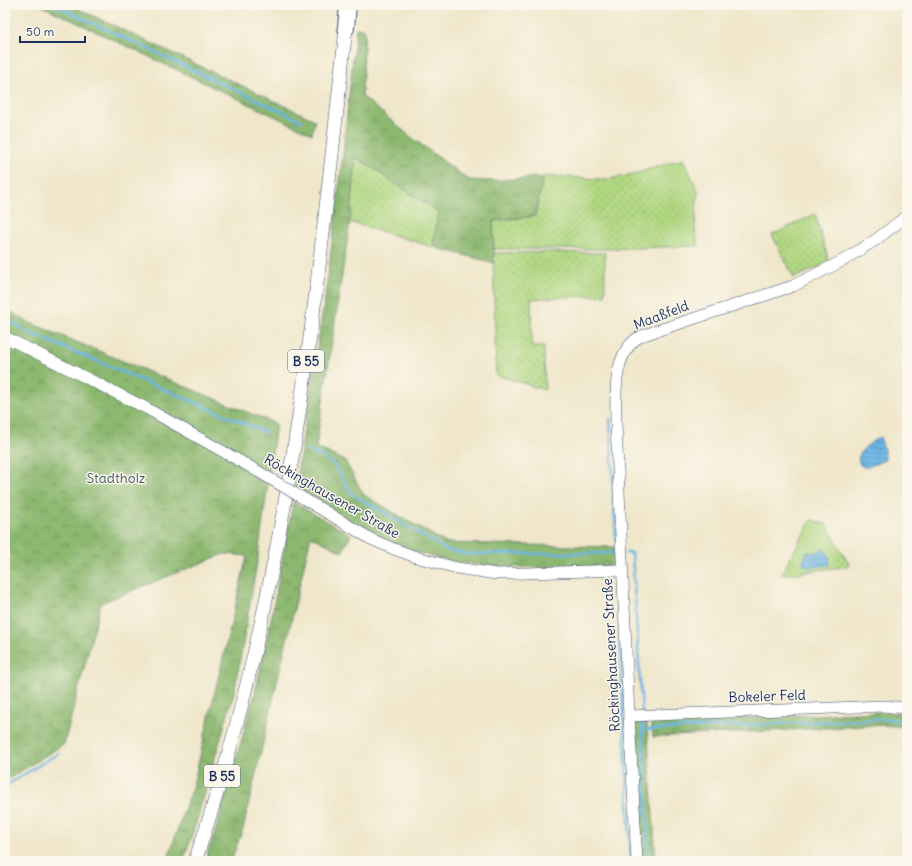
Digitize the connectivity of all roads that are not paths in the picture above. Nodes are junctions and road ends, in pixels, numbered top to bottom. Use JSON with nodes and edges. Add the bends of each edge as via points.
{"nodes":[{"id":1,"x":348,"y":5,"type":"edge"},
{"id":2,"x":346,"y":28,"type":"joint"},
{"id":3,"x":907,"y":216,"type":"edge"},
{"id":4,"x":5,"y":337,"type":"edge"},
{"id":5,"x":622,"y":570,"type":"junction"},
{"id":6,"x":907,"y":708,"type":"edge"},
{"id":7,"x":629,"y":716,"type":"junction"},
{"id":8,"x":195,"y":861,"type":"edge"},
{"id":9,"x":636,"y":861,"type":"edge"}],
"edges":[{"from":1,"to":2,"type":"highway","number":"B 55"},
{"from":2,"to":8,"type":"main road","number":"B 55","via":[[316,296],[292,456],[262,622],[246,690]]},
{"from":3,"to":5,"type":"street","name":"Maaßfeld","via":[[842,262],[793,286],[636,338],[628,347],[615,385]]},
{"from":4,"to":5,"type":"street","name":"Röckinghausener Straße","bridge":true,"via":[[146,408],[372,539],[394,549],[457,568],[496,574]]},
{"from":5,"to":7,"type":"street","name":"Röckinghausener Straße"},
{"from":6,"to":7,"type":"street","name":"Bokeler Feld","via":[[883,706]]},
{"from":7,"to":9,"type":"street","name":"Röckinghausener Straße"}]}
